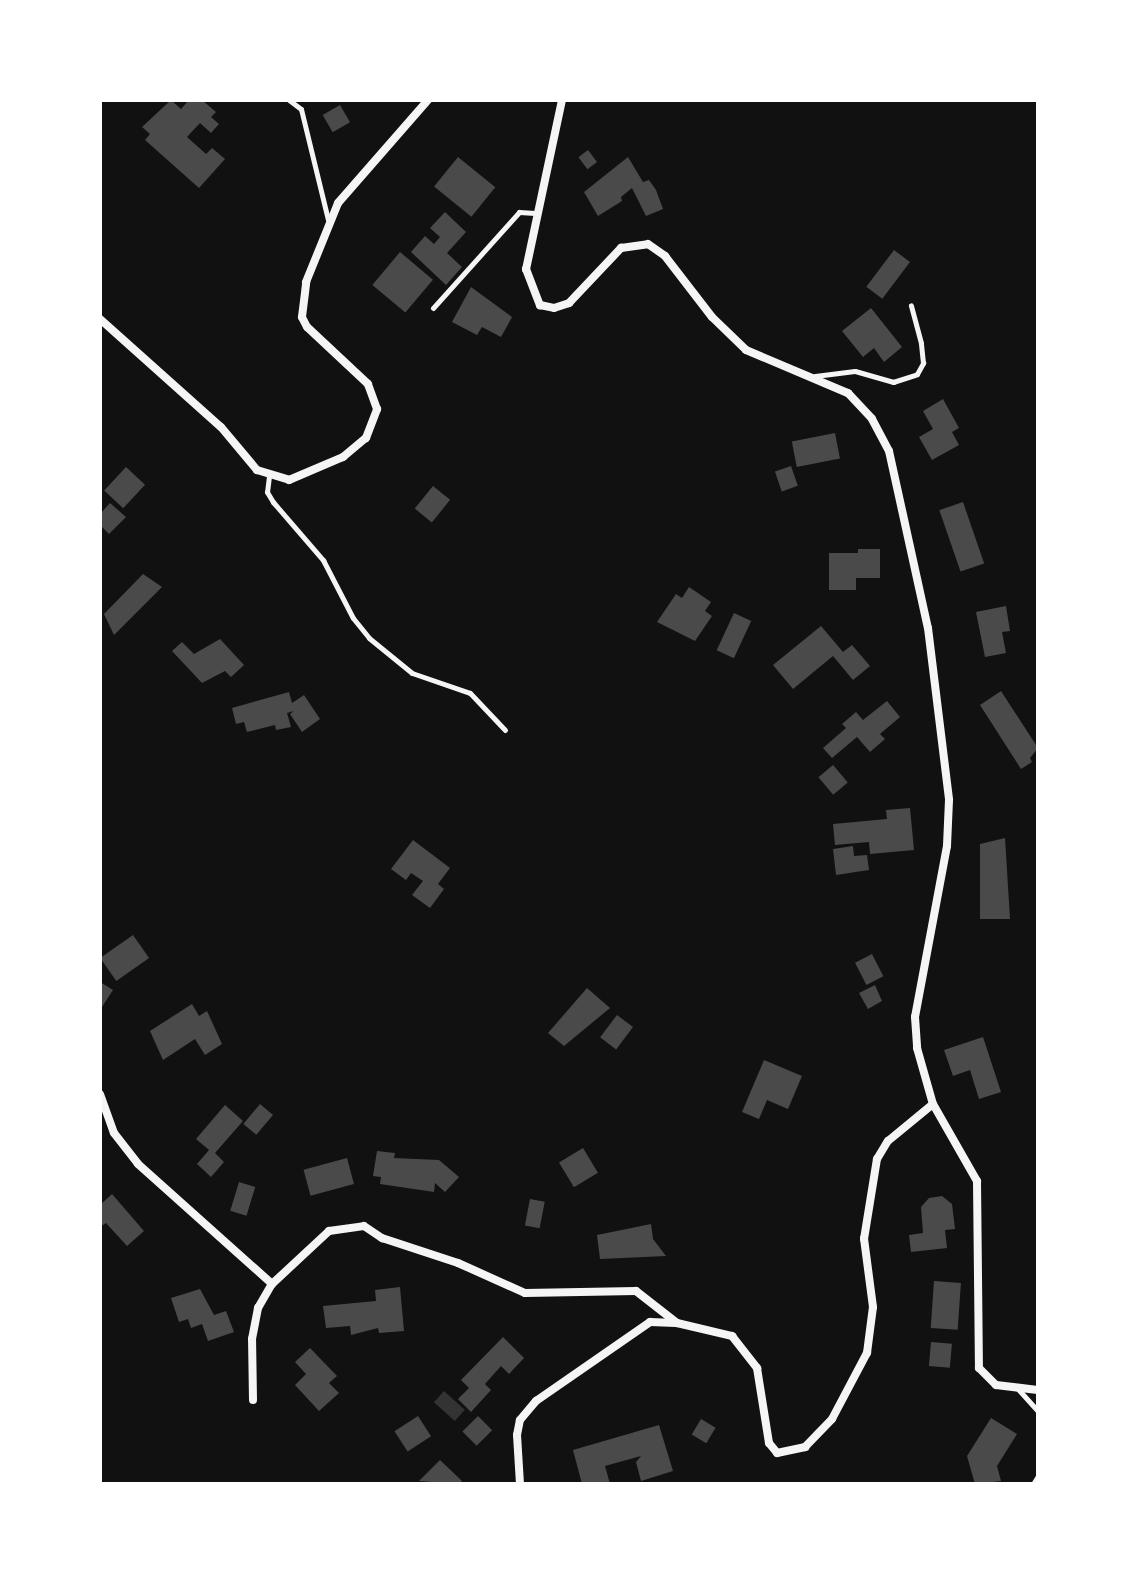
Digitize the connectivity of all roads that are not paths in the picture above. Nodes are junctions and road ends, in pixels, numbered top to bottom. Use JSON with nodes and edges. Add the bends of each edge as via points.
{"nodes":[{"id":1,"x":289,"y":100,"type":"edge"},
{"id":2,"x":428,"y":100,"type":"edge"},
{"id":3,"x":562,"y":100,"type":"edge"},
{"id":4,"x":535,"y":213,"type":"junction"},
{"id":5,"x":329,"y":225,"type":"junction"},
{"id":6,"x":911,"y":305,"type":"dead end"},
{"id":7,"x":433,"y":308,"type":"dead end"},
{"id":8,"x":100,"y":319,"type":"edge"},
{"id":9,"x":815,"y":376,"type":"junction"},
{"id":10,"x":269,"y":476,"type":"junction"},
{"id":11,"x":505,"y":730,"type":"dead end"},
{"id":12,"x":100,"y":1094,"type":"edge"},
{"id":13,"x":933,"y":1104,"type":"junction"},
{"id":14,"x":272,"y":1284,"type":"junction"},
{"id":15,"x":677,"y":1323,"type":"junction"},
{"id":16,"x":1018,"y":1389,"type":"junction"},
{"id":17,"x":1038,"y":1390,"type":"edge"},
{"id":18,"x":253,"y":1400,"type":"dead end"},
{"id":19,"x":1038,"y":1411,"type":"edge"},
{"id":20,"x":1038,"y":1476,"type":"edge"},
{"id":21,"x":520,"y":1484,"type":"edge"},
{"id":22,"x":1033,"y":1484,"type":"edge"}],
"edges":[{"from":1,"to":5,"type":"lane","via":[[301,109]]},
{"from":2,"to":5,"type":"street","via":[[356,177]]},
{"from":3,"to":4,"type":"street"},
{"from":4,"to":7,"type":"lane","via":[[519,212]]},
{"from":4,"to":9,"type":"street","via":[[526,269],[540,305],[569,303],[621,248],[648,244],[665,256],[746,350]]},
{"from":5,"to":10,"type":"street","via":[[306,282],[302,317],[316,339],[368,384],[377,409],[374,426],[366,438],[321,470],[289,480]]},
{"from":6,"to":9,"type":"lane","via":[[923,363],[917,374],[893,382],[855,371]]},
{"from":8,"to":10,"type":"street"},
{"from":9,"to":13,"type":"street","via":[[848,393],[881,433],[928,628],[949,800],[947,846],[915,1017],[919,1061]]},
{"from":10,"to":11,"type":"lane","via":[[267,492],[273,502],[323,560],[369,638],[412,673],[470,693]]},
{"from":12,"to":14,"type":"street","via":[[114,1133],[138,1164]]},
{"from":13,"to":15,"type":"street","via":[[888,1141],[877,1159],[864,1239],[872,1330],[858,1374],[832,1419],[811,1441],[791,1453],[777,1453],[765,1430],[764,1390],[746,1349],[732,1336]]},
{"from":13,"to":16,"type":"street","via":[[977,1181],[979,1368],[996,1385]]},
{"from":14,"to":15,"type":"street","via":[[329,1231],[364,1226],[382,1238],[525,1293],[636,1291]]},
{"from":14,"to":18,"type":"street","via":[[258,1308],[252,1339]]},
{"from":15,"to":21,"type":"street","via":[[650,1322],[536,1401],[520,1420],[517,1435]]},
{"from":16,"to":17,"type":"street"},
{"from":16,"to":19,"type":"lane"},
{"from":20,"to":22,"type":"lane"}]}
